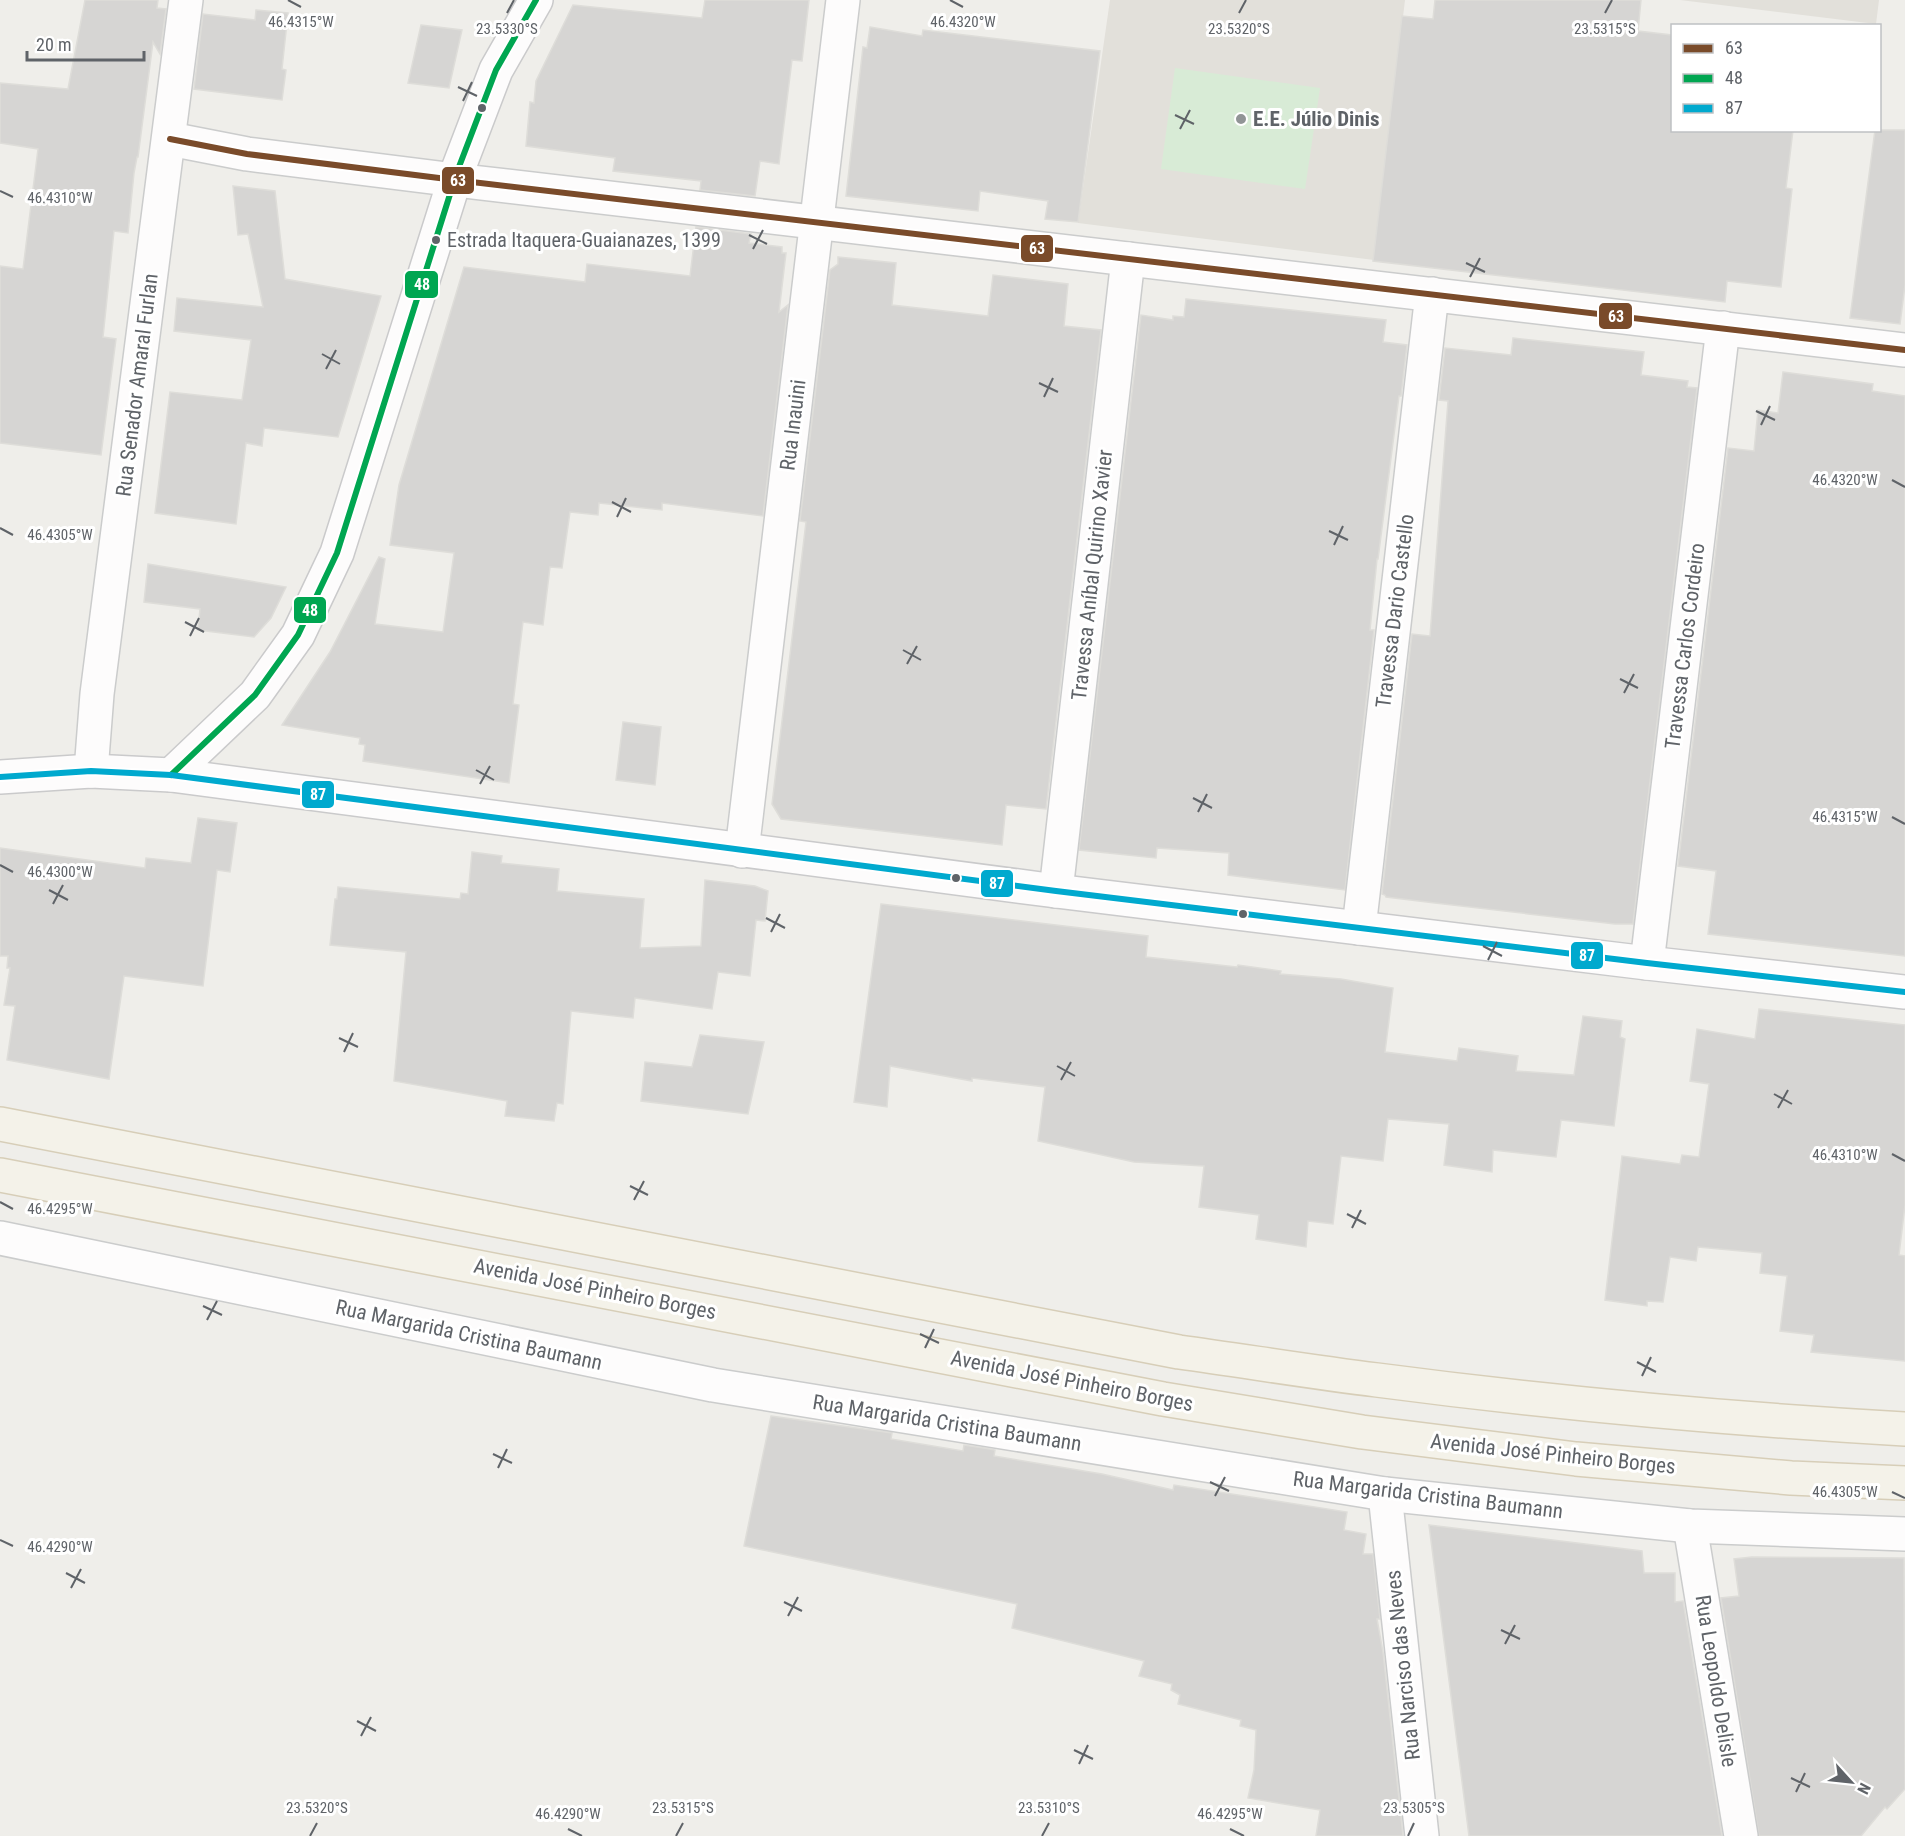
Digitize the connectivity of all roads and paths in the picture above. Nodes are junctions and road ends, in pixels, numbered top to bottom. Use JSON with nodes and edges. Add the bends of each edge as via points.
{"nodes":[{"id":1,"x":186,"y":0,"type":"edge"},
{"id":2,"x":536,"y":0,"type":"edge"},
{"id":3,"x":843,"y":0,"type":"edge"},
{"id":4,"x":170,"y":139,"type":"junction"},
{"id":5,"x":455,"y":180,"type":"junction"},
{"id":6,"x":817,"y":222,"type":"junction"},
{"id":7,"x":1128,"y":259,"type":"junction"},
{"id":8,"x":1432,"y":294,"type":"junction"},
{"id":9,"x":1723,"y":328,"type":"junction"},
{"id":10,"x":1905,"y":350,"type":"edge"},
{"id":11,"x":91,"y":771,"type":"junction"},
{"id":12,"x":171,"y":775,"type":"junction"},
{"id":13,"x":0,"y":777,"type":"edge"},
{"id":14,"x":742,"y":851,"type":"junction"},
{"id":15,"x":1056,"y":891,"type":"junction"},
{"id":16,"x":1359,"y":928,"type":"junction"},
{"id":17,"x":1647,"y":963,"type":"junction"},
{"id":18,"x":1905,"y":992,"type":"edge"},
{"id":19,"x":0,"y":1124,"type":"edge"},
{"id":20,"x":0,"y":1175,"type":"edge"},
{"id":21,"x":0,"y":1238,"type":"edge"},
{"id":22,"x":1905,"y":1428,"type":"edge"},
{"id":23,"x":1905,"y":1483,"type":"edge"},
{"id":24,"x":1384,"y":1494,"type":"junction"},
{"id":25,"x":1690,"y":1526,"type":"junction"},
{"id":26,"x":1905,"y":1534,"type":"edge"},
{"id":27,"x":1422,"y":1836,"type":"edge"},
{"id":28,"x":1741,"y":1836,"type":"edge"}],
"edges":[{"from":1,"to":4,"type":"street","name":"Rua Senador Amaral Furlan"},
{"from":2,"to":5,"type":"street","via":[[496,70]]},
{"from":3,"to":6,"type":"street","name":"Rua Inauini"},
{"from":4,"to":5,"type":"street","via":[[247,154]]},
{"from":4,"to":11,"type":"street","name":"Rua Senador Amaral Furlan","via":[[97,694]]},
{"from":5,"to":6,"type":"street"},
{"from":5,"to":12,"type":"street","via":[[338,553],[298,635],[255,695]]},
{"from":6,"to":7,"type":"street"},
{"from":6,"to":14,"type":"street","name":"Rua Inauini"},
{"from":7,"to":8,"type":"street"},
{"from":7,"to":15,"type":"street","name":"Travessa Aníbal Quirino Xavier"},
{"from":8,"to":9,"type":"street"},
{"from":8,"to":16,"type":"street","name":"Travessa Dario Castello"},
{"from":9,"to":10,"type":"street"},
{"from":9,"to":17,"type":"street","name":"Travessa Carlos Cordeiro"},
{"from":11,"to":12,"type":"street"},
{"from":11,"to":13,"type":"street"},
{"from":12,"to":14,"type":"street"},
{"from":14,"to":15,"type":"street"},
{"from":15,"to":16,"type":"street"},
{"from":16,"to":17,"type":"street"},
{"from":17,"to":18,"type":"street"},
{"from":19,"to":22,"type":"main road","via":[[1179,1352],[1573,1403],[1770,1421]]},
{"from":20,"to":23,"type":"main road","name":"Avenida José Pinheiro Borges","via":[[1162,1400],[1362,1432],[1576,1459],[1791,1478]]},
{"from":21,"to":24,"type":"street","name":"Rua Margarida Cristina Baumann","via":[[713,1385]]},
{"from":24,"to":25,"type":"street","name":"Rua Margarida Cristina Baumann"},
{"from":24,"to":27,"type":"street","name":"Rua Narciso das Neves"},
{"from":25,"to":26,"type":"street","name":"Rua Margarida Cristina Baumann"},
{"from":25,"to":28,"type":"street","name":"Rua Leopoldo Delisle"}]}
